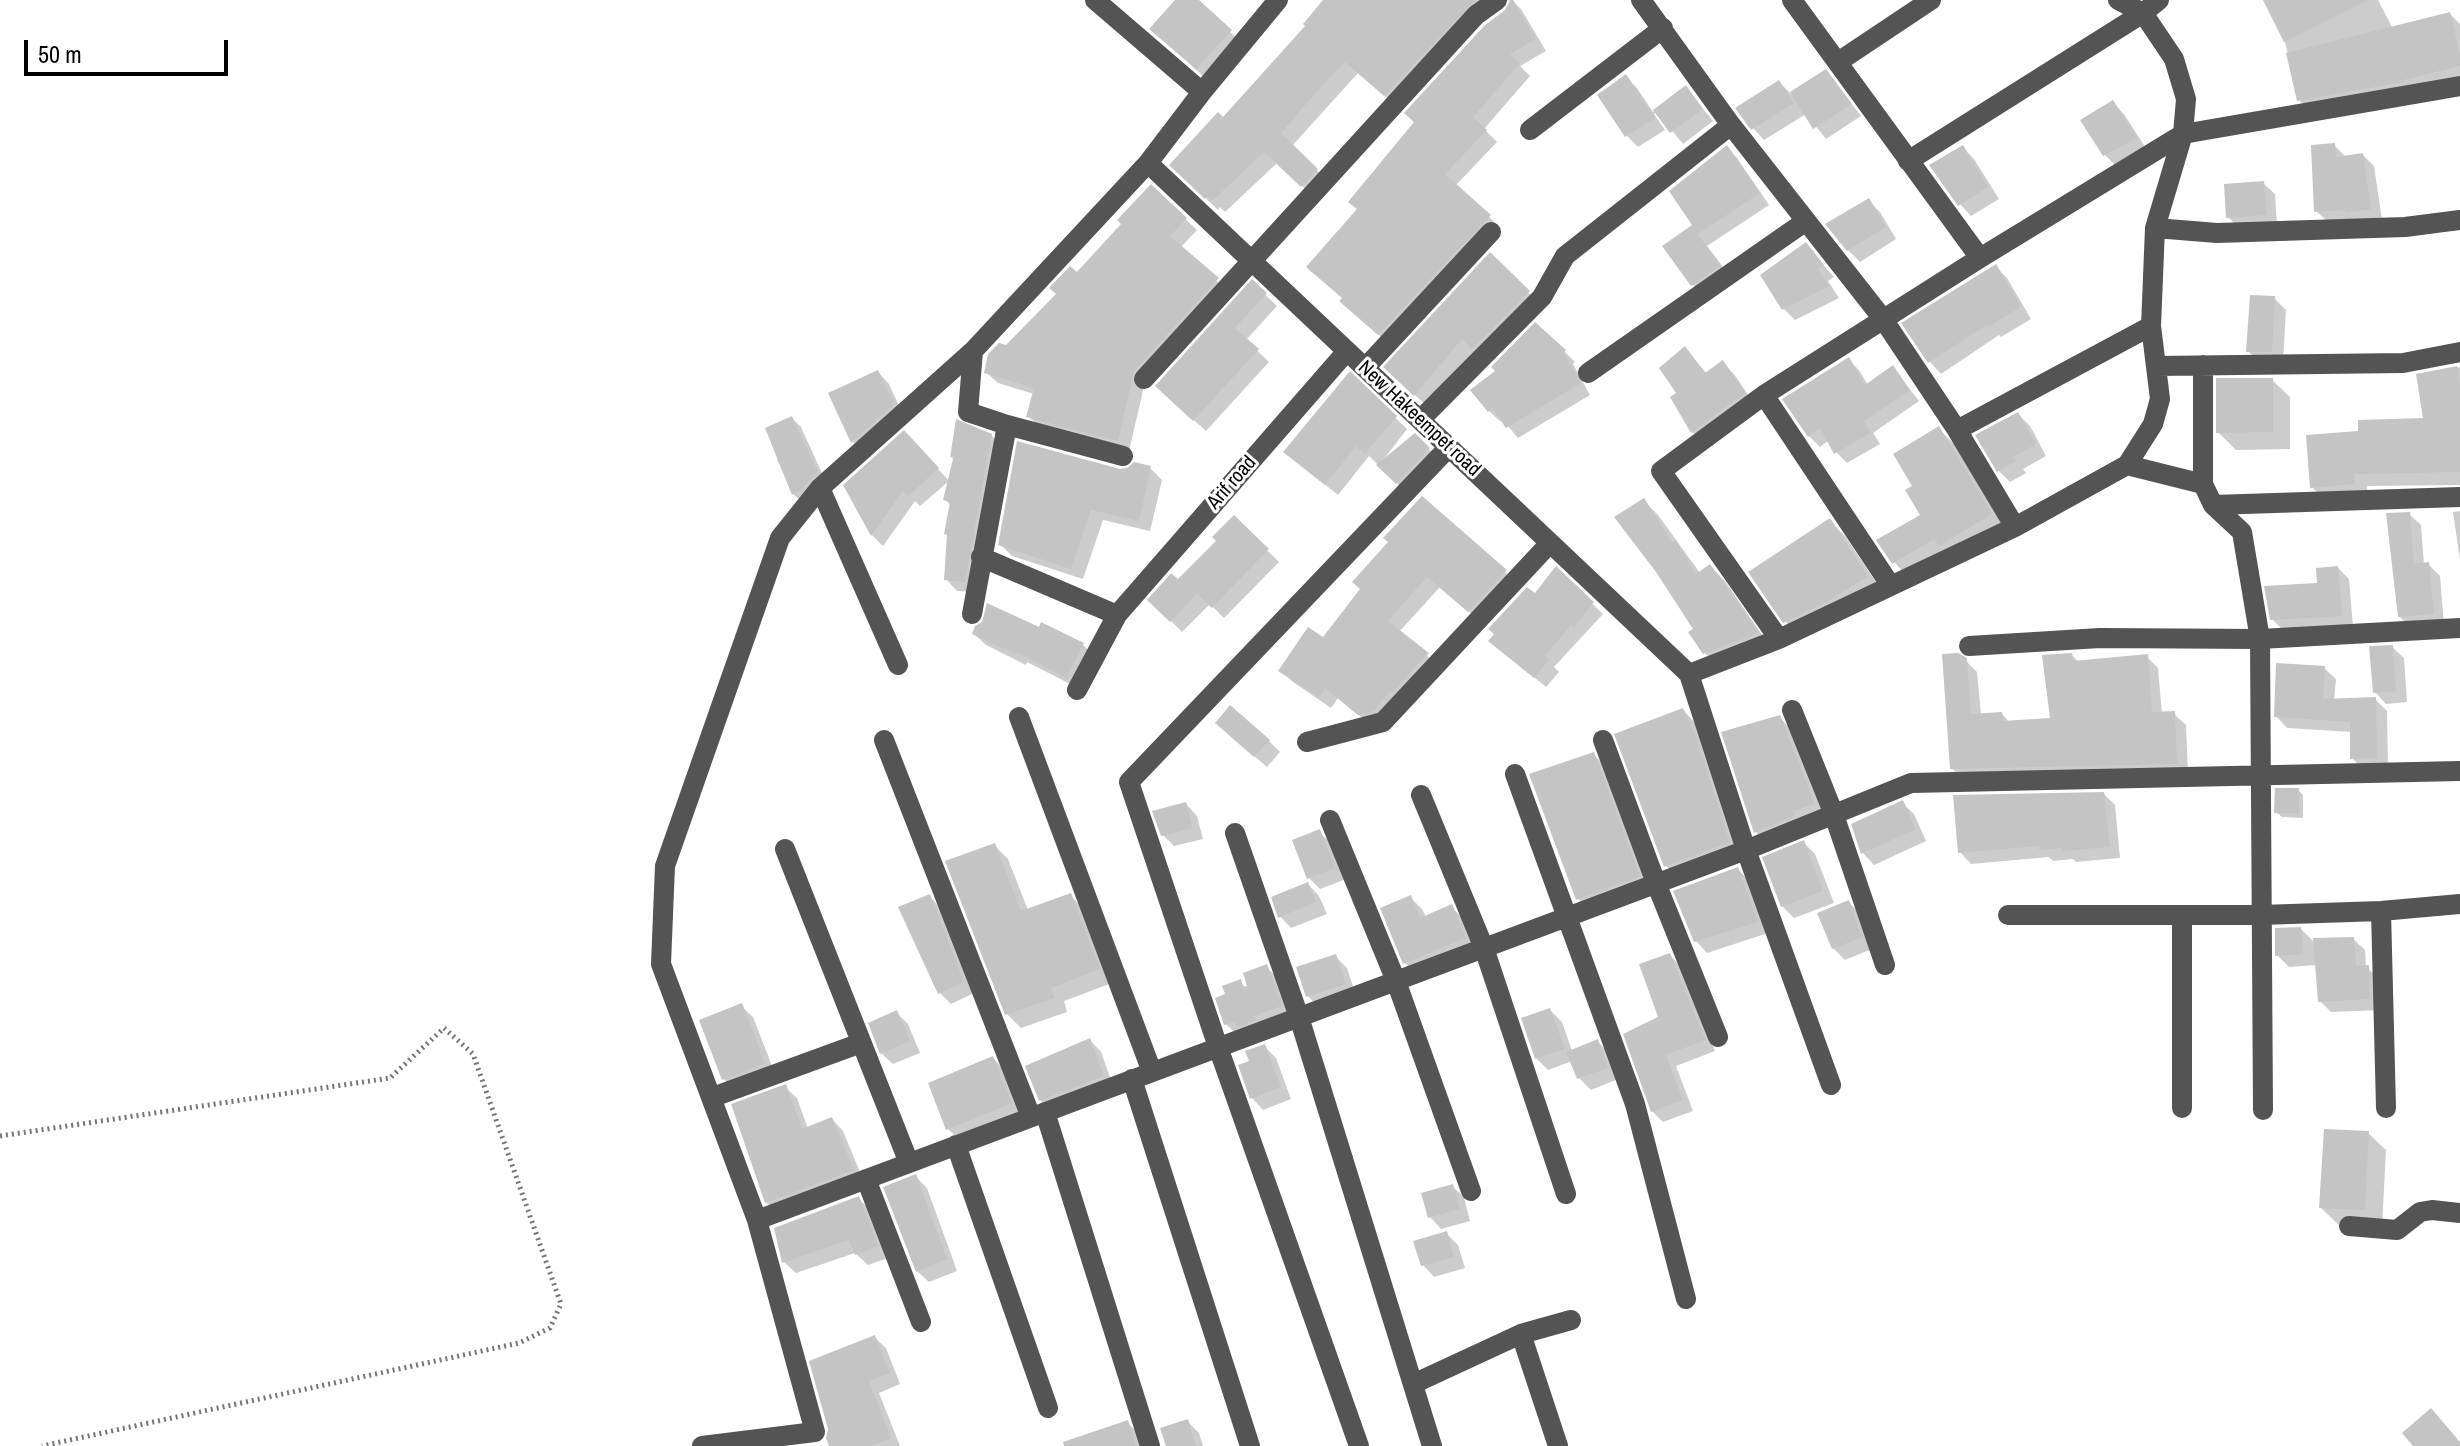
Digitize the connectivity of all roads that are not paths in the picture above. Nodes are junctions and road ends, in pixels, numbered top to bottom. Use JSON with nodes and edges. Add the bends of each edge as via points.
{"nodes":[{"id":1,"x":1095,"y":0,"type":"edge"},
{"id":2,"x":1278,"y":0,"type":"edge"},
{"id":3,"x":1497,"y":0,"type":"edge"},
{"id":4,"x":1641,"y":0,"type":"edge"},
{"id":5,"x":1792,"y":0,"type":"edge"},
{"id":6,"x":1931,"y":0,"type":"edge"},
{"id":7,"x":2118,"y":0,"type":"edge"},
{"id":8,"x":2151,"y":7,"type":"edge"},
{"id":9,"x":1663,"y":28,"type":"junction"},
{"id":10,"x":1838,"y":62,"type":"junction"},
{"id":11,"x":2460,"y":86,"type":"edge"},
{"id":12,"x":1202,"y":92,"type":"junction"},
{"id":13,"x":1731,"y":125,"type":"junction"},
{"id":14,"x":1530,"y":130,"type":"dead end"},
{"id":15,"x":2193,"y":132,"type":"junction"},
{"id":16,"x":1908,"y":161,"type":"junction"},
{"id":17,"x":1148,"y":163,"type":"junction"},
{"id":18,"x":2460,"y":220,"type":"edge"},
{"id":19,"x":1806,"y":221,"type":"junction"},
{"id":20,"x":2164,"y":228,"type":"junction"},
{"id":21,"x":1491,"y":232,"type":"dead end"},
{"id":22,"x":1980,"y":258,"type":"junction"},
{"id":23,"x":1250,"y":260,"type":"junction"},
{"id":24,"x":1883,"y":319,"type":"junction"},
{"id":25,"x":2151,"y":326,"type":"junction"},
{"id":26,"x":973,"y":351,"type":"junction"},
{"id":27,"x":1347,"y":351,"type":"junction"},
{"id":28,"x":2460,"y":352,"type":"edge"},
{"id":29,"x":2162,"y":366,"type":"junction"},
{"id":30,"x":2198,"y":366,"type":"junction"},
{"id":31,"x":1365,"y":368,"type":"junction"},
{"id":32,"x":1588,"y":373,"type":"dead end"},
{"id":33,"x":1144,"y":379,"type":"dead end"},
{"id":34,"x":1764,"y":395,"type":"junction"},
{"id":35,"x":1420,"y":420,"type":"junction"},
{"id":36,"x":1007,"y":425,"type":"junction"},
{"id":37,"x":1957,"y":430,"type":"junction"},
{"id":38,"x":1449,"y":447,"type":"junction"},
{"id":39,"x":1123,"y":456,"type":"dead end"},
{"id":40,"x":2127,"y":465,"type":"junction"},
{"id":41,"x":2203,"y":484,"type":"junction"},
{"id":42,"x":820,"y":488,"type":"junction"},
{"id":43,"x":2460,"y":497,"type":"edge"},
{"id":44,"x":2213,"y":505,"type":"junction"},
{"id":45,"x":2015,"y":527,"type":"junction"},
{"id":46,"x":1550,"y":543,"type":"junction"},
{"id":47,"x":981,"y":557,"type":"junction"},
{"id":48,"x":1891,"y":586,"type":"junction"},
{"id":49,"x":972,"y":614,"type":"dead end"},
{"id":50,"x":1117,"y":615,"type":"junction"},
{"id":51,"x":2460,"y":628,"type":"edge"},
{"id":52,"x":1779,"y":639,"type":"junction"},
{"id":53,"x":2260,"y":639,"type":"junction"},
{"id":54,"x":1969,"y":646,"type":"dead end"},
{"id":55,"x":898,"y":665,"type":"dead end"},
{"id":56,"x":1077,"y":690,"type":"dead end"},
{"id":57,"x":1694,"y":690,"type":"junction"},
{"id":58,"x":1792,"y":710,"type":"dead end"},
{"id":59,"x":1019,"y":717,"type":"dead end"},
{"id":60,"x":884,"y":740,"type":"dead end"},
{"id":61,"x":1603,"y":740,"type":"dead end"},
{"id":62,"x":1307,"y":742,"type":"dead end"},
{"id":63,"x":2460,"y":771,"type":"edge"},
{"id":64,"x":1515,"y":774,"type":"dead end"},
{"id":65,"x":2263,"y":776,"type":"junction"},
{"id":66,"x":1421,"y":795,"type":"dead end"},
{"id":67,"x":1833,"y":812,"type":"junction"},
{"id":68,"x":1330,"y":820,"type":"dead end"},
{"id":69,"x":1235,"y":833,"type":"dead end"},
{"id":70,"x":785,"y":849,"type":"dead end"},
{"id":71,"x":1746,"y":850,"type":"junction"},
{"id":72,"x":1656,"y":883,"type":"junction"},
{"id":73,"x":2460,"y":904,"type":"edge"},
{"id":74,"x":2381,"y":911,"type":"junction"},
{"id":75,"x":2008,"y":915,"type":"dead end"},
{"id":76,"x":2261,"y":915,"type":"junction"},
{"id":77,"x":2182,"y":916,"type":"junction"},
{"id":78,"x":1567,"y":917,"type":"junction"},
{"id":79,"x":1484,"y":948,"type":"junction"},
{"id":80,"x":1885,"y":965,"type":"dead end"},
{"id":81,"x":1396,"y":981,"type":"junction"},
{"id":82,"x":1299,"y":1017,"type":"junction"},
{"id":83,"x":1718,"y":1037,"type":"dead end"},
{"id":84,"x":861,"y":1043,"type":"junction"},
{"id":85,"x":1218,"y":1047,"type":"junction"},
{"id":86,"x":1142,"y":1076,"type":"junction"},
{"id":87,"x":1831,"y":1085,"type":"dead end"},
{"id":88,"x":713,"y":1097,"type":"junction"},
{"id":89,"x":2182,"y":1108,"type":"dead end"},
{"id":90,"x":2386,"y":1108,"type":"dead end"},
{"id":91,"x":2263,"y":1110,"type":"dead end"},
{"id":92,"x":1038,"y":1115,"type":"junction"},
{"id":93,"x":956,"y":1145,"type":"junction"},
{"id":94,"x":909,"y":1163,"type":"junction"},
{"id":95,"x":866,"y":1179,"type":"junction"},
{"id":96,"x":1471,"y":1191,"type":"dead end"},
{"id":97,"x":1566,"y":1194,"type":"dead end"},
{"id":98,"x":2460,"y":1213,"type":"edge"},
{"id":99,"x":757,"y":1220,"type":"junction"},
{"id":100,"x":2349,"y":1226,"type":"dead end"},
{"id":101,"x":1686,"y":1299,"type":"dead end"},
{"id":102,"x":1571,"y":1320,"type":"dead end"},
{"id":103,"x":921,"y":1322,"type":"dead end"},
{"id":104,"x":1521,"y":1334,"type":"junction"},
{"id":105,"x":1413,"y":1384,"type":"junction"},
{"id":106,"x":1048,"y":1408,"type":"dead end"},
{"id":107,"x":816,"y":1439,"type":"edge"},
{"id":108,"x":702,"y":1446,"type":"edge"},
{"id":109,"x":1150,"y":1446,"type":"edge"},
{"id":110,"x":1250,"y":1446,"type":"edge"},
{"id":111,"x":1359,"y":1446,"type":"edge"},
{"id":112,"x":1432,"y":1446,"type":"edge"},
{"id":113,"x":1558,"y":1446,"type":"edge"}],
"edges":[{"from":1,"to":12,"type":"street"},
{"from":2,"to":12,"type":"street"},
{"from":3,"to":23,"type":"street","via":[[1476,15]]},
{"from":4,"to":9,"type":"street"},
{"from":5,"to":10,"type":"street"},
{"from":6,"to":10,"type":"street"},
{"from":7,"to":8,"type":"street"},
{"from":8,"to":15,"type":"street","via":[[2174,59]]},
{"from":8,"to":16,"type":"street"},
{"from":9,"to":13,"type":"street"},
{"from":9,"to":14,"type":"street"},
{"from":10,"to":16,"type":"street"},
{"from":11,"to":15,"type":"street"},
{"from":12,"to":17,"type":"street"},
{"from":13,"to":19,"type":"street"},
{"from":13,"to":35,"type":"street","via":[[1565,256],[1542,297]]},
{"from":15,"to":20,"type":"street"},
{"from":15,"to":22,"type":"street"},
{"from":16,"to":22,"type":"street"},
{"from":17,"to":23,"type":"street","name":"New Hakeempet road"},
{"from":17,"to":26,"type":"street"},
{"from":18,"to":20,"type":"street","via":[[2405,227],[2217,233]]},
{"from":19,"to":24,"type":"street"},
{"from":19,"to":32,"type":"street"},
{"from":20,"to":25,"type":"street"},
{"from":21,"to":31,"type":"street"},
{"from":22,"to":24,"type":"street"},
{"from":23,"to":27,"type":"street","name":"New Hakeempet road"},
{"from":23,"to":33,"type":"street"},
{"from":24,"to":34,"type":"street"},
{"from":24,"to":37,"type":"street"},
{"from":25,"to":29,"type":"street"},
{"from":25,"to":37,"type":"street"},
{"from":26,"to":36,"type":"street","via":[[968,412]]},
{"from":26,"to":42,"type":"street"},
{"from":27,"to":31,"type":"street","name":"New Hakeempet road"},
{"from":27,"to":50,"type":"street","name":"Arif road"},
{"from":28,"to":30,"type":"street","via":[[2403,363]]},
{"from":29,"to":30,"type":"street"},
{"from":29,"to":40,"type":"street","via":[[2153,424]]},
{"from":30,"to":41,"type":"street"},
{"from":31,"to":35,"type":"street","name":"New Hakeempet road"},
{"from":34,"to":48,"type":"street"},
{"from":34,"to":52,"type":"street","via":[[1661,471]]},
{"from":35,"to":38,"type":"street","name":"New Hakeempet road"},
{"from":36,"to":39,"type":"street"},
{"from":36,"to":47,"type":"street"},
{"from":37,"to":45,"type":"street"},
{"from":38,"to":46,"type":"street","name":"New Hakeempet road"},
{"from":38,"to":85,"type":"street","via":[[1129,782]]},
{"from":40,"to":41,"type":"street"},
{"from":40,"to":45,"type":"street"},
{"from":41,"to":44,"type":"street"},
{"from":42,"to":55,"type":"street"},
{"from":42,"to":88,"type":"street","via":[[780,538],[665,866],[661,964]]},
{"from":43,"to":44,"type":"street"},
{"from":44,"to":53,"type":"street","via":[[2242,532]]},
{"from":45,"to":48,"type":"street"},
{"from":46,"to":57,"type":"street","name":"New Hakeempet road"},
{"from":46,"to":62,"type":"street","via":[[1383,722]]},
{"from":47,"to":49,"type":"street"},
{"from":47,"to":50,"type":"street"},
{"from":48,"to":52,"type":"street"},
{"from":50,"to":56,"type":"street","name":"Arif road"},
{"from":51,"to":53,"type":"street"},
{"from":52,"to":57,"type":"street"},
{"from":53,"to":54,"type":"street","via":[[2100,638]]},
{"from":53,"to":65,"type":"street"},
{"from":57,"to":71,"type":"street"},
{"from":58,"to":67,"type":"street"},
{"from":59,"to":86,"type":"street"},
{"from":60,"to":92,"type":"street"},
{"from":61,"to":72,"type":"street"},
{"from":63,"to":65,"type":"street"},
{"from":64,"to":78,"type":"street"},
{"from":65,"to":67,"type":"street","via":[[1911,783]]},
{"from":65,"to":76,"type":"street"},
{"from":66,"to":79,"type":"street"},
{"from":67,"to":71,"type":"street"},
{"from":67,"to":80,"type":"street"},
{"from":68,"to":81,"type":"street"},
{"from":69,"to":82,"type":"street"},
{"from":70,"to":84,"type":"street"},
{"from":71,"to":72,"type":"street"},
{"from":71,"to":87,"type":"street"},
{"from":72,"to":78,"type":"street"},
{"from":72,"to":83,"type":"street"},
{"from":73,"to":74,"type":"street"},
{"from":74,"to":76,"type":"street"},
{"from":74,"to":90,"type":"street"},
{"from":75,"to":77,"type":"street"},
{"from":76,"to":77,"type":"street"},
{"from":76,"to":91,"type":"street"},
{"from":77,"to":89,"type":"street"},
{"from":78,"to":79,"type":"street"},
{"from":78,"to":101,"type":"street","via":[[1635,1104]]},
{"from":79,"to":81,"type":"street"},
{"from":79,"to":97,"type":"street"},
{"from":81,"to":82,"type":"street"},
{"from":81,"to":96,"type":"street"},
{"from":82,"to":85,"type":"street"},
{"from":82,"to":105,"type":"street"},
{"from":84,"to":88,"type":"street"},
{"from":84,"to":94,"type":"street"},
{"from":85,"to":86,"type":"street"},
{"from":85,"to":111,"type":"street"},
{"from":86,"to":92,"type":"street"},
{"from":86,"to":110,"type":"street"},
{"from":88,"to":99,"type":"street"},
{"from":92,"to":93,"type":"street"},
{"from":92,"to":109,"type":"street"},
{"from":93,"to":94,"type":"street"},
{"from":93,"to":106,"type":"street"},
{"from":94,"to":95,"type":"street"},
{"from":95,"to":99,"type":"street"},
{"from":95,"to":103,"type":"street"},
{"from":98,"to":100,"type":"street","via":[[2420,1212],[2397,1230]]},
{"from":99,"to":107,"type":"street"},
{"from":102,"to":104,"type":"street"},
{"from":104,"to":105,"type":"street"},
{"from":104,"to":113,"type":"street"},
{"from":105,"to":112,"type":"street"},
{"from":107,"to":108,"type":"street"}]}
